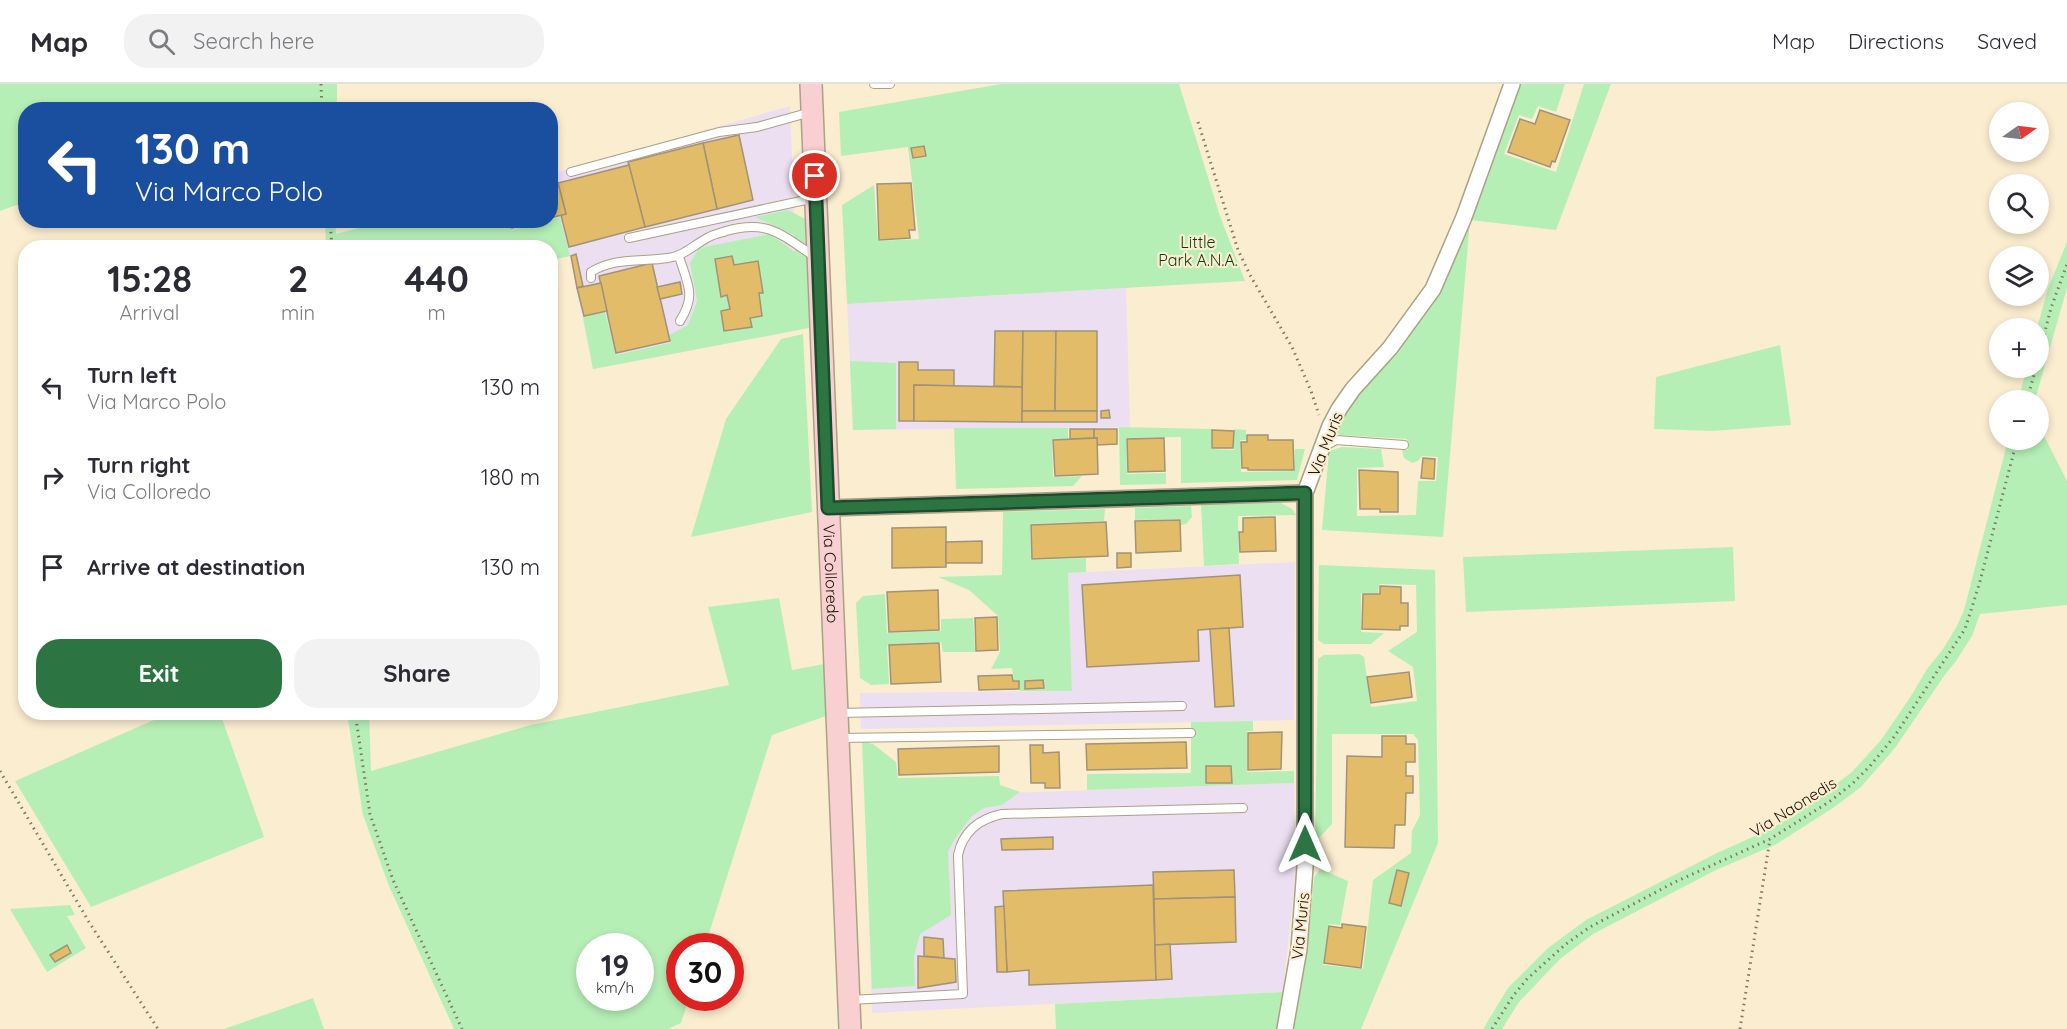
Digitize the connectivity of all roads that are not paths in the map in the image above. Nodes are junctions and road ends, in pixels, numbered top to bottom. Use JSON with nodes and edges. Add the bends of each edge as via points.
{"nodes":[{"id":1,"x":811,"y":84,"type":"edge"},
{"id":2,"x":874,"y":84,"type":"edge"},
{"id":3,"x":890,"y":84,"type":"edge"},
{"id":4,"x":1512,"y":84,"type":"edge"},
{"id":5,"x":812,"y":111,"type":"junction"},
{"id":6,"x":571,"y":172,"type":"dead end"},
{"id":7,"x":816,"y":198,"type":"junction"},
{"id":8,"x":629,"y":238,"type":"dead end"},
{"id":9,"x":679,"y":256,"type":"junction"},
{"id":10,"x":818,"y":259,"type":"junction"},
{"id":11,"x":591,"y":278,"type":"dead end"},
{"id":12,"x":680,"y":321,"type":"dead end"},
{"id":13,"x":1404,"y":445,"type":"dead end"},
{"id":14,"x":1324,"y":446,"type":"junction"},
{"id":15,"x":1305,"y":493,"type":"junction"},
{"id":16,"x":828,"y":508,"type":"junction"},
{"id":17,"x":1182,"y":706,"type":"dead end"},
{"id":18,"x":837,"y":713,"type":"junction"},
{"id":19,"x":1191,"y":732,"type":"dead end"},
{"id":20,"x":838,"y":738,"type":"junction"},
{"id":21,"x":1243,"y":808,"type":"dead end"},
{"id":22,"x":849,"y":1000,"type":"junction"},
{"id":23,"x":850,"y":1029,"type":"edge"},
{"id":24,"x":1285,"y":1029,"type":"edge"}],
"edges":[{"from":1,"to":5,"type":"main road","name":"Via Colloredo"},
{"from":2,"to":3,"type":"lane"},
{"from":4,"to":14,"type":"street","name":"Via Muris","via":[[1464,217],[1433,289],[1390,348],[1353,388],[1330,426]]},
{"from":5,"to":6,"type":"lane"},
{"from":5,"to":7,"type":"main road","name":"Via Colloredo"},
{"from":7,"to":8,"type":"lane"},
{"from":7,"to":10,"type":"main road","name":"Via Colloredo"},
{"from":9,"to":10,"type":"lane","via":[[709,237],[740,227],[764,227]]},
{"from":9,"to":11,"type":"lane","via":[[629,260],[597,268],[591,272]]},
{"from":9,"to":12,"type":"lane","via":[[691,294],[689,308]]},
{"from":10,"to":16,"type":"main road","name":"Via Colloredo"},
{"from":13,"to":14,"type":"lane","via":[[1336,440]]},
{"from":14,"to":15,"type":"street","name":"Via Muris"},
{"from":15,"to":16,"type":"street"},
{"from":15,"to":24,"type":"street","name":"Via Muris","via":[[1305,867],[1299,949]]},
{"from":16,"to":18,"type":"main road","name":"Via Colloredo"},
{"from":17,"to":18,"type":"lane"},
{"from":18,"to":20,"type":"main road","name":"Via Colloredo"},
{"from":19,"to":20,"type":"lane"},
{"from":20,"to":22,"type":"main road","name":"Via Colloredo"},
{"from":21,"to":22,"type":"lane","via":[[1002,814],[984,820],[965,836],[958,855],[963,994]]},
{"from":22,"to":23,"type":"main road","name":"Via Colloredo"}]}
